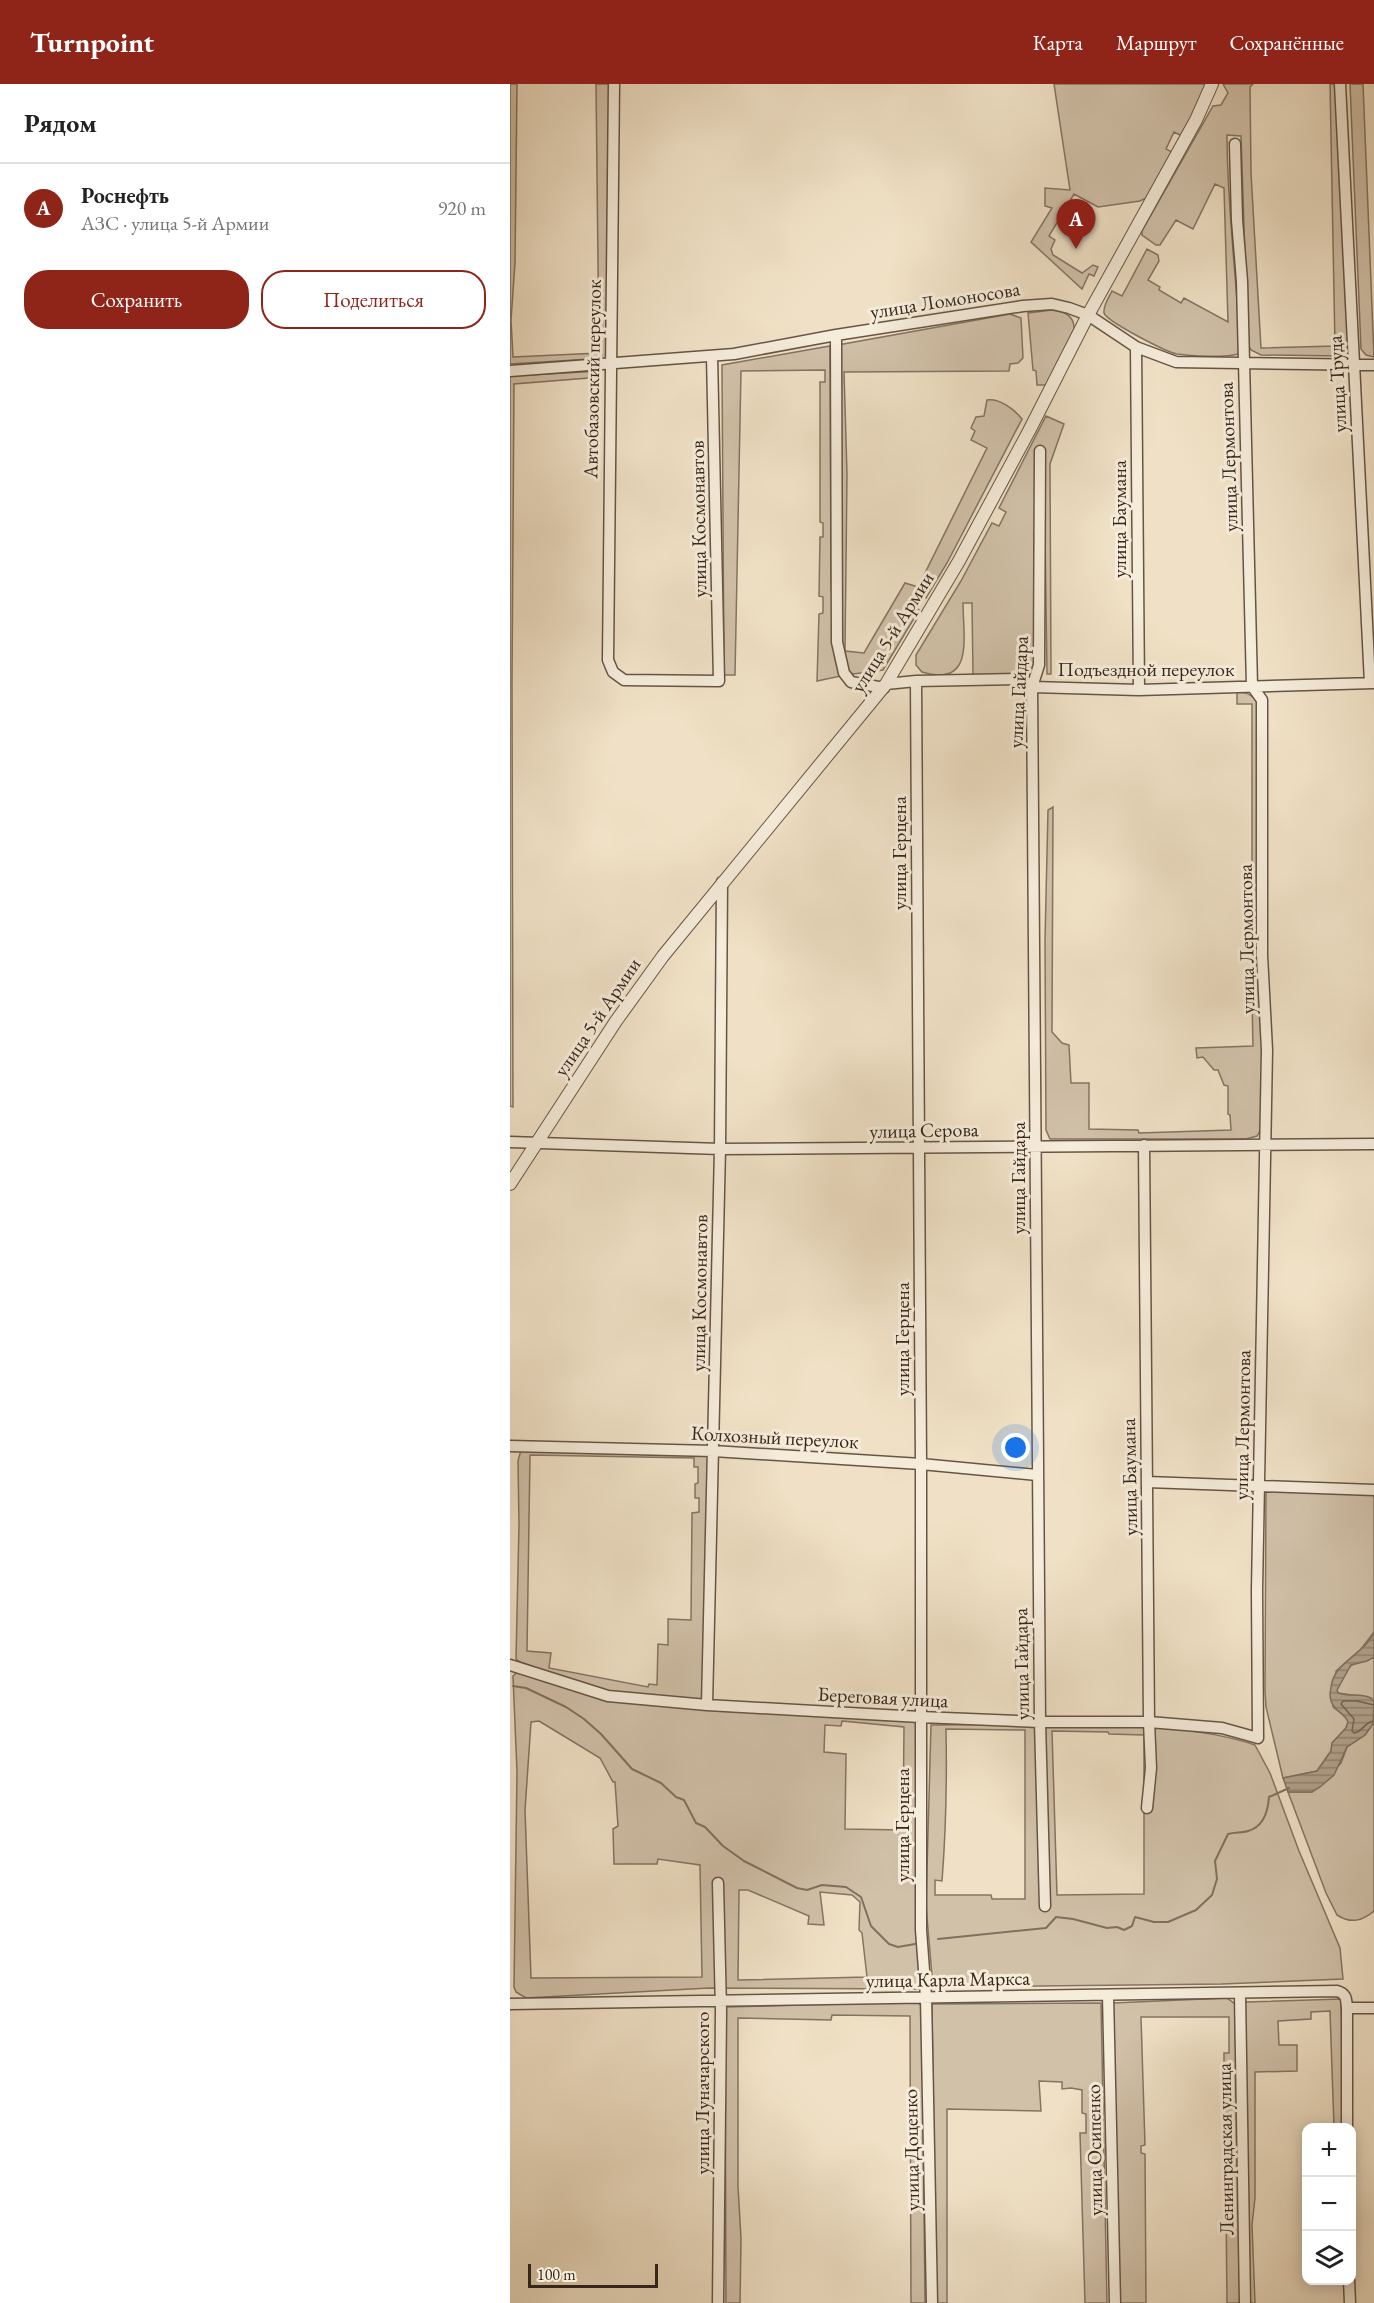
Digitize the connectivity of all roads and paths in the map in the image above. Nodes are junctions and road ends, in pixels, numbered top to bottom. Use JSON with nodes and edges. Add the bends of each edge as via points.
{"nodes":[{"id":1,"x":614,"y":84,"type":"edge"},
{"id":2,"x":1212,"y":84,"type":"edge"},
{"id":3,"x":1340,"y":84,"type":"edge"},
{"id":4,"x":1235,"y":144,"type":"dead end"},
{"id":5,"x":1088,"y":315,"type":"junction"},
{"id":6,"x":836,"y":335,"type":"junction"},
{"id":7,"x":1136,"y":347,"type":"junction"},
{"id":8,"x":712,"y":357,"type":"junction"},
{"id":9,"x":1244,"y":362,"type":"junction"},
{"id":10,"x":610,"y":363,"type":"junction"},
{"id":11,"x":1354,"y":365,"type":"junction"},
{"id":12,"x":1374,"y":365,"type":"edge"},
{"id":13,"x":510,"y":371,"type":"edge"},
{"id":14,"x":1040,"y":451,"type":"dead end"},
{"id":15,"x":613,"y":672,"type":"joint"},
{"id":16,"x":916,"y":681,"type":"junction"},
{"id":17,"x":1372,"y":683,"type":"edge"},
{"id":18,"x":885,"y":686,"type":"junction"},
{"id":19,"x":1252,"y":686,"type":"junction"},
{"id":20,"x":1032,"y":687,"type":"junction"},
{"id":21,"x":1139,"y":690,"type":"junction"},
{"id":22,"x":722,"y":882,"type":"junction"},
{"id":23,"x":510,"y":1142,"type":"edge"},
{"id":24,"x":538,"y":1142,"type":"junction"},
{"id":25,"x":1265,"y":1143,"type":"junction"},
{"id":26,"x":1374,"y":1144,"type":"edge"},
{"id":27,"x":1144,"y":1145,"type":"junction"},
{"id":28,"x":1036,"y":1146,"type":"junction"},
{"id":29,"x":919,"y":1148,"type":"junction"},
{"id":30,"x":720,"y":1149,"type":"junction"},
{"id":31,"x":510,"y":1184,"type":"edge"},
{"id":32,"x":510,"y":1446,"type":"edge"},
{"id":33,"x":713,"y":1451,"type":"junction"},
{"id":34,"x":921,"y":1464,"type":"junction"},
{"id":35,"x":1037,"y":1475,"type":"junction"},
{"id":36,"x":1147,"y":1482,"type":"junction"},
{"id":37,"x":1258,"y":1485,"type":"junction"},
{"id":38,"x":1374,"y":1490,"type":"edge"},
{"id":39,"x":510,"y":1665,"type":"edge"},
{"id":40,"x":707,"y":1705,"type":"junction"},
{"id":41,"x":920,"y":1718,"type":"junction"},
{"id":42,"x":1040,"y":1722,"type":"junction"},
{"id":43,"x":1149,"y":1722,"type":"junction"},
{"id":44,"x":1258,"y":1738,"type":"joint"},
{"id":45,"x":1147,"y":1808,"type":"dead end"},
{"id":46,"x":718,"y":1883,"type":"dead end"},
{"id":47,"x":1046,"y":1906,"type":"dead end"},
{"id":48,"x":1240,"y":1994,"type":"junction"},
{"id":49,"x":1108,"y":1995,"type":"junction"},
{"id":50,"x":927,"y":1997,"type":"junction"},
{"id":51,"x":720,"y":2000,"type":"junction"},
{"id":52,"x":510,"y":2004,"type":"edge"},
{"id":53,"x":1347,"y":2008,"type":"junction"},
{"id":54,"x":1374,"y":2008,"type":"edge"},
{"id":55,"x":1347,"y":2123,"type":"edge"},
{"id":56,"x":1349,"y":2285,"type":"edge"},
{"id":57,"x":718,"y":2303,"type":"edge"},
{"id":58,"x":932,"y":2303,"type":"edge"},
{"id":59,"x":1115,"y":2303,"type":"edge"},
{"id":60,"x":1245,"y":2303,"type":"edge"},
{"id":61,"x":1350,"y":2303,"type":"edge"}],
"edges":[{"from":1,"to":10,"type":"street","name":"Автобазовский переулок"},
{"from":2,"to":5,"type":"street","name":"улица 5-й Армии"},
{"from":3,"to":11,"type":"street","name":"улица Труда"},
{"from":4,"to":9,"type":"street","name":"улица Лермонтова"},
{"from":5,"to":6,"type":"street","name":"улица Ломоносова","via":[[1052,304],[1023,306]]},
{"from":5,"to":7,"type":"street","name":"улица Ломоносова"},
{"from":5,"to":18,"type":"street","name":"улица 5-й Армии","via":[[959,561]]},
{"from":6,"to":8,"type":"street","name":"улица Ломоносова"},
{"from":6,"to":18,"type":"street","via":[[837,642],[844,673],[851,682]]},
{"from":7,"to":9,"type":"street","name":"улица Ломоносова","via":[[1176,362]]},
{"from":7,"to":21,"type":"street","name":"улица Баумана"},
{"from":8,"to":10,"type":"street","name":"улица Ломоносова"},
{"from":8,"to":15,"type":"street","name":"улица Космонавтов","via":[[719,681],[624,680]]},
{"from":9,"to":11,"type":"street","name":"улица Ломоносова"},
{"from":9,"to":19,"type":"street","name":"улица Лермонтова"},
{"from":10,"to":13,"type":"street","name":"улица Ломоносова"},
{"from":10,"to":15,"type":"street","name":"Автобазовский переулок","via":[[608,660]]},
{"from":11,"to":12,"type":"street","name":"улица Ломоносова"},
{"from":11,"to":17,"type":"street","name":"улица Труда"},
{"from":14,"to":20,"type":"street","name":"улица Гайдара","via":[[1039,665]]},
{"from":16,"to":18,"type":"street","name":"Подъездной переулок"},
{"from":16,"to":20,"type":"street","name":"Подъездной переулок","via":[[1022,679]]},
{"from":16,"to":29,"type":"street","name":"улица Герцена"},
{"from":17,"to":19,"type":"street","name":"Подъездной переулок"},
{"from":18,"to":22,"type":"street","name":"улица 5-й Армии"},
{"from":19,"to":21,"type":"street","name":"Подъездной переулок"},
{"from":19,"to":25,"type":"street","name":"улица Лермонтова","via":[[1262,700]]},
{"from":20,"to":21,"type":"street","name":"Подъездной переулок"},
{"from":20,"to":28,"type":"street","name":"улица Гайдара"},
{"from":22,"to":24,"type":"street","name":"улица 5-й Армии","via":[[616,1021]]},
{"from":22,"to":30,"type":"street","name":"улица Космонавтов"},
{"from":23,"to":24,"type":"street","name":"улица Серова"},
{"from":24,"to":30,"type":"street","name":"улица Серова"},
{"from":24,"to":31,"type":"street","name":"улица 5-й Армии"},
{"from":25,"to":26,"type":"street","name":"улица Серова"},
{"from":25,"to":27,"type":"street","name":"улица Серова"},
{"from":25,"to":37,"type":"street","name":"улица Лермонтова"},
{"from":27,"to":28,"type":"street","name":"улица Серова"},
{"from":27,"to":36,"type":"street","name":"улица Баумана"},
{"from":28,"to":29,"type":"street","name":"улица Серова"},
{"from":28,"to":35,"type":"street","name":"улица Гайдара"},
{"from":29,"to":30,"type":"street","name":"улица Серова"},
{"from":29,"to":34,"type":"street","name":"улица Герцена"},
{"from":30,"to":33,"type":"street","name":"улица Космонавтов"},
{"from":32,"to":33,"type":"street","name":"Колхозный переулок"},
{"from":33,"to":34,"type":"street","name":"Колхозный переулок"},
{"from":33,"to":40,"type":"street","name":"улица Космонавтов"},
{"from":34,"to":35,"type":"street","name":"Колхозный переулок"},
{"from":34,"to":41,"type":"street","name":"улица Герцена"},
{"from":35,"to":42,"type":"street","name":"улица Гайдара"},
{"from":36,"to":37,"type":"street"},
{"from":36,"to":43,"type":"street","name":"улица Баумана"},
{"from":37,"to":38,"type":"street"},
{"from":37,"to":44,"type":"street","name":"улица Лермонтова"},
{"from":39,"to":40,"type":"street","name":"Береговая улица","via":[[598,1694]]},
{"from":40,"to":41,"type":"street","name":"Береговая улица"},
{"from":41,"to":42,"type":"street","name":"Береговая улица"},
{"from":41,"to":50,"type":"street","name":"улица Герцена","via":[[921,1930]]},
{"from":42,"to":43,"type":"street","name":"Береговая улица"},
{"from":42,"to":47,"type":"street","name":"улица Гайдара"},
{"from":43,"to":44,"type":"street","name":"Береговая улица","via":[[1222,1728]]},
{"from":43,"to":45,"type":"street","name":"улица Баумана","via":[[1151,1768]]},
{"from":46,"to":51,"type":"street","name":"улица Луначарского"},
{"from":48,"to":49,"type":"street","name":"улица Карла Маркса"},
{"from":48,"to":53,"type":"street","name":"улица Карла Маркса","via":[[1337,1991],[1346,1997]]},
{"from":48,"to":60,"type":"street","name":"Ленинградская улица"},
{"from":49,"to":50,"type":"street","name":"улица Карла Маркса"},
{"from":49,"to":59,"type":"street","name":"улица Осипенко"},
{"from":50,"to":51,"type":"street","name":"улица Карла Маркса"},
{"from":50,"to":58,"type":"street","name":"улица Доценко"},
{"from":51,"to":52,"type":"street","name":"улица Карла Маркса"},
{"from":51,"to":57,"type":"street","name":"улица Луначарского"},
{"from":53,"to":54,"type":"street"},
{"from":53,"to":55,"type":"street"},
{"from":56,"to":61,"type":"street"}]}
